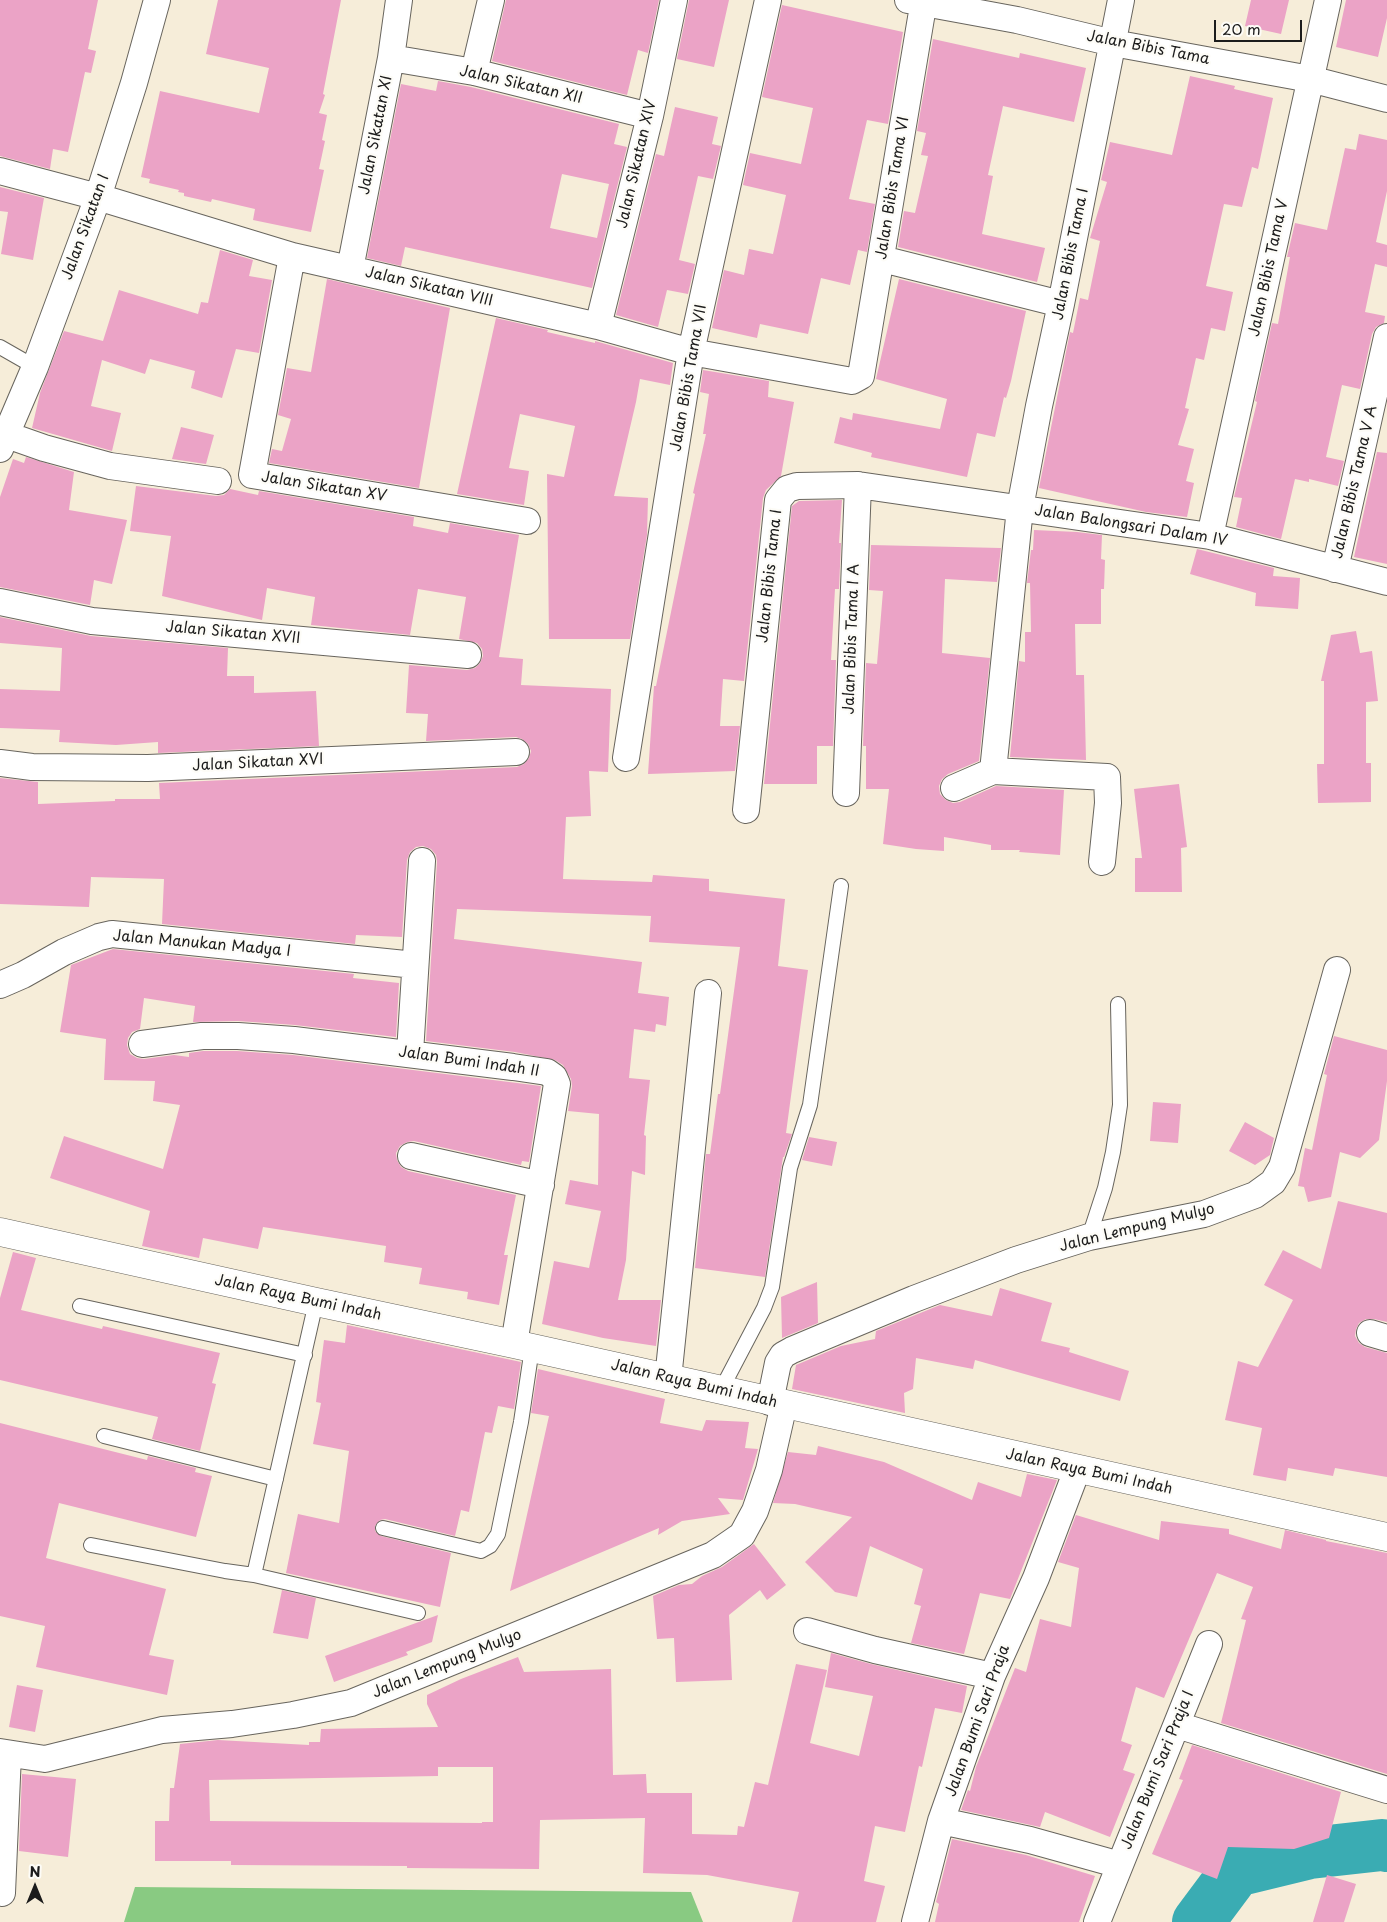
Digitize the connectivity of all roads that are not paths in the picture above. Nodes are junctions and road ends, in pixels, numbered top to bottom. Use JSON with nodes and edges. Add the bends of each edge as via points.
{"nodes":[{"id":1,"x":155,"y":0,"type":"edge"},
{"id":2,"x":399,"y":0,"type":"edge"},
{"id":3,"x":491,"y":0,"type":"edge"},
{"id":4,"x":674,"y":0,"type":"edge"},
{"id":5,"x":768,"y":0,"type":"edge"},
{"id":6,"x":1121,"y":0,"type":"edge"},
{"id":7,"x":1328,"y":0,"type":"edge"},
{"id":8,"x":918,"y":1,"type":"edge"},
{"id":9,"x":1113,"y":42,"type":"junction"},
{"id":10,"x":391,"y":58,"type":"junction"},
{"id":11,"x":474,"y":72,"type":"junction"},
{"id":12,"x":1310,"y":79,"type":"junction"},
{"id":13,"x":1387,"y":99,"type":"edge"},
{"id":14,"x":650,"y":116,"type":"junction"},
{"id":15,"x":0,"y":170,"type":"edge"},
{"id":16,"x":98,"y":197,"type":"junction"},
{"id":17,"x":292,"y":256,"type":"junction"},
{"id":18,"x":882,"y":259,"type":"junction"},
{"id":19,"x":350,"y":269,"type":"junction"},
{"id":20,"x":1061,"y":304,"type":"junction"},
{"id":21,"x":598,"y":326,"type":"junction"},
{"id":22,"x":1387,"y":336,"type":"edge"},
{"id":23,"x":0,"y":347,"type":"edge"},
{"id":24,"x":691,"y":352,"type":"junction"},
{"id":25,"x":35,"y":366,"type":"junction"},
{"id":26,"x":861,"y":376,"type":"joint"},
{"id":27,"x":4,"y":442,"type":"edge"},
{"id":28,"x":218,"y":481,"type":"dead end"},
{"id":29,"x":858,"y":485,"type":"junction"},
{"id":30,"x":1020,"y":508,"type":"junction"},
{"id":31,"x":527,"y":521,"type":"dead end"},
{"id":32,"x":1210,"y":536,"type":"junction"},
{"id":33,"x":1335,"y":569,"type":"junction"},
{"id":34,"x":1387,"y":582,"type":"edge"},
{"id":35,"x":0,"y":602,"type":"edge"},
{"id":36,"x":468,"y":655,"type":"dead end"},
{"id":37,"x":516,"y":752,"type":"dead end"},
{"id":38,"x":626,"y":758,"type":"dead end"},
{"id":39,"x":0,"y":763,"type":"edge"},
{"id":40,"x":993,"y":771,"type":"junction"},
{"id":41,"x":954,"y":788,"type":"dead end"},
{"id":42,"x":846,"y":793,"type":"dead end"},
{"id":43,"x":746,"y":810,"type":"dead end"},
{"id":44,"x":422,"y":861,"type":"dead end"},
{"id":45,"x":1102,"y":862,"type":"dead end"},
{"id":46,"x":841,"y":886,"type":"dead end"},
{"id":47,"x":415,"y":965,"type":"junction"},
{"id":48,"x":1337,"y":970,"type":"dead end"},
{"id":49,"x":0,"y":985,"type":"edge"},
{"id":50,"x":708,"y":993,"type":"dead end"},
{"id":51,"x":1118,"y":1004,"type":"dead end"},
{"id":52,"x":142,"y":1044,"type":"dead end"},
{"id":53,"x":410,"y":1053,"type":"junction"},
{"id":54,"x":411,"y":1156,"type":"dead end"},
{"id":55,"x":541,"y":1185,"type":"junction"},
{"id":56,"x":0,"y":1232,"type":"edge"},
{"id":57,"x":1088,"y":1237,"type":"junction"},
{"id":58,"x":316,"y":1302,"type":"junction"},
{"id":59,"x":80,"y":1306,"type":"dead end"},
{"id":60,"x":523,"y":1346,"type":"junction"},
{"id":61,"x":305,"y":1355,"type":"junction"},
{"id":62,"x":668,"y":1379,"type":"junction"},
{"id":63,"x":720,"y":1390,"type":"junction"},
{"id":64,"x":777,"y":1403,"type":"junction"},
{"id":65,"x":104,"y":1436,"type":"dead end"},
{"id":66,"x":1077,"y":1470,"type":"junction"},
{"id":67,"x":276,"y":1479,"type":"junction"},
{"id":68,"x":383,"y":1528,"type":"dead end"},
{"id":69,"x":1387,"y":1538,"type":"edge"},
{"id":70,"x":91,"y":1545,"type":"dead end"},
{"id":71,"x":254,"y":1575,"type":"junction"},
{"id":72,"x":418,"y":1613,"type":"dead end"},
{"id":73,"x":807,"y":1631,"type":"dead end"},
{"id":74,"x":1209,"y":1644,"type":"dead end"},
{"id":75,"x":992,"y":1676,"type":"junction"},
{"id":76,"x":1177,"y":1725,"type":"junction"},
{"id":77,"x":4,"y":1753,"type":"edge"},
{"id":78,"x":1387,"y":1790,"type":"edge"},
{"id":79,"x":941,"y":1821,"type":"junction"},
{"id":80,"x":1120,"y":1865,"type":"junction"},
{"id":81,"x":2,"y":1893,"type":"dead end"},
{"id":82,"x":915,"y":1922,"type":"edge"},
{"id":83,"x":1097,"y":1922,"type":"edge"}],
"edges":[{"from":1,"to":16,"type":"street","name":"Jalan Sikatan I","via":[[134,83]]},
{"from":2,"to":10,"type":"street","name":"Jalan Sikatan XI"},
{"from":3,"to":11,"type":"street"},
{"from":4,"to":14,"type":"street","name":"Jalan Sikatan XIV"},
{"from":5,"to":24,"type":"street","name":"Jalan Bibis Tama VII"},
{"from":6,"to":9,"type":"street","name":"Jalan Bibis Tama I"},
{"from":7,"to":12,"type":"street","name":"Jalan Bibis Tama V"},
{"from":8,"to":9,"type":"street","name":"Jalan Bibis Tama"},
{"from":8,"to":18,"type":"street","name":"Jalan Bibis Tama VI"},
{"from":9,"to":12,"type":"street","name":"Jalan Bibis Tama"},
{"from":9,"to":20,"type":"street","name":"Jalan Bibis Tama I"},
{"from":10,"to":11,"type":"street","name":"Jalan Sikatan XII"},
{"from":10,"to":19,"type":"street","name":"Jalan Sikatan XI"},
{"from":11,"to":14,"type":"street","name":"Jalan Sikatan XII"},
{"from":12,"to":13,"type":"street","name":"Jalan Bibis Tama"},
{"from":12,"to":32,"type":"street","name":"Jalan Bibis Tama V"},
{"from":14,"to":21,"type":"street","name":"Jalan Sikatan XIV"},
{"from":15,"to":16,"type":"street","name":"Jalan Sikatan VIII"},
{"from":16,"to":17,"type":"street","name":"Jalan Sikatan VIII"},
{"from":16,"to":25,"type":"street","name":"Jalan Sikatan I"},
{"from":17,"to":19,"type":"street","name":"Jalan Sikatan VIII"},
{"from":17,"to":31,"type":"street","name":"Jalan Sikatan XV","via":[[252,475]]},
{"from":18,"to":20,"type":"street"},
{"from":18,"to":26,"type":"street","name":"Jalan Bibis Tama VI"},
{"from":19,"to":21,"type":"street","name":"Jalan Sikatan VIII"},
{"from":20,"to":30,"type":"street","name":"Jalan Bibis Tama I"},
{"from":21,"to":24,"type":"street","name":"Jalan Sikatan VIII"},
{"from":22,"to":33,"type":"street","name":"Jalan Bibis Tama V A"},
{"from":23,"to":25,"type":"lane"},
{"from":24,"to":26,"type":"street","name":"Jalan Sikatan VIII","via":[[852,381]]},
{"from":24,"to":38,"type":"street","name":"Jalan Bibis Tama VII"},
{"from":25,"to":27,"type":"street","name":"Jalan Sikatan I"},
{"from":27,"to":28,"type":"street","via":[[44,448],[110,466]]},
{"from":29,"to":30,"type":"street","name":"Jalan Bibis Tama I"},
{"from":29,"to":42,"type":"street","name":"Jalan Bibis Tama I A"},
{"from":29,"to":43,"type":"street","name":"Jalan Bibis Tama I","via":[[797,486],[787,489],[778,500]]},
{"from":30,"to":32,"type":"street","name":"Jalan Balongsari Dalam IV"},
{"from":30,"to":40,"type":"street","name":"Jalan Bibis Tama I"},
{"from":32,"to":33,"type":"street","name":"Jalan Balongsari Dalam IV"},
{"from":33,"to":34,"type":"street","name":"Jalan Balongsari Dalam IV"},
{"from":35,"to":36,"type":"street","name":"Jalan Sikatan XVII","via":[[92,621]]},
{"from":37,"to":39,"type":"street","name":"Jalan Sikatan XVI","via":[[148,768],[32,767]]},
{"from":40,"to":41,"type":"street"},
{"from":40,"to":45,"type":"street","via":[[1107,777],[1108,803]]},
{"from":44,"to":47,"type":"street"},
{"from":46,"to":63,"type":"lane","via":[[810,1105],[790,1168],[772,1287]]},
{"from":47,"to":49,"type":"street","name":"Jalan Manukan Madya I","via":[[112,934],[64,952]]},
{"from":47,"to":53,"type":"street"},
{"from":48,"to":57,"type":"street","name":"Jalan Lempung Mulyo","via":[[1282,1167],[1273,1182],[1255,1194],[1204,1214]]},
{"from":50,"to":62,"type":"street"},
{"from":51,"to":57,"type":"lane","via":[[1120,1105],[1107,1179]]},
{"from":52,"to":53,"type":"street","name":"Jalan Bumi Indah II","via":[[202,1036],[238,1036]]},
{"from":53,"to":55,"type":"street","name":"Jalan Bumi Indah II","via":[[547,1072],[554,1076],[557,1084]]},
{"from":54,"to":55,"type":"street"},
{"from":55,"to":60,"type":"street","name":"Jalan Bumi Indah II"},
{"from":56,"to":58,"type":"street","name":"Jalan Raya Bumi Indah"},
{"from":57,"to":64,"type":"street","name":"Jalan Lempung Mulyo","via":[[1016,1260],[914,1299],[783,1355],[778,1363]]},
{"from":58,"to":60,"type":"street","name":"Jalan Raya Bumi Indah"},
{"from":58,"to":61,"type":"lane"},
{"from":59,"to":61,"type":"lane"},
{"from":60,"to":62,"type":"street","name":"Jalan Raya Bumi Indah"},
{"from":60,"to":68,"type":"lane","via":[[521,1422],[498,1534],[490,1546],[481,1552]]},
{"from":61,"to":67,"type":"lane"},
{"from":62,"to":63,"type":"street","name":"Jalan Raya Bumi Indah"},
{"from":63,"to":64,"type":"street","name":"Jalan Raya Bumi Indah"},
{"from":64,"to":66,"type":"street","name":"Jalan Raya Bumi Indah"},
{"from":64,"to":77,"type":"street","name":"Jalan Lempung Mulyo","via":[[769,1470],[755,1511],[742,1535],[713,1555],[351,1703],[232,1724],[162,1730],[45,1759]]},
{"from":65,"to":67,"type":"lane"},
{"from":66,"to":69,"type":"street","name":"Jalan Raya Bumi Indah"},
{"from":66,"to":75,"type":"street","name":"Jalan Bumi Sari Praja","via":[[1036,1578]]},
{"from":67,"to":71,"type":"lane"},
{"from":70,"to":71,"type":"lane"},
{"from":71,"to":72,"type":"lane"},
{"from":73,"to":75,"type":"street"},
{"from":74,"to":76,"type":"street","name":"Jalan Bumi Sari Praja I"},
{"from":75,"to":79,"type":"street","name":"Jalan Bumi Sari Praja"},
{"from":76,"to":78,"type":"street"},
{"from":76,"to":80,"type":"street","name":"Jalan Bumi Sari Praja I"},
{"from":77,"to":81,"type":"street"},
{"from":79,"to":80,"type":"street","name":"Jalan Bumi Sari Praja I","via":[[1030,1840]]},
{"from":79,"to":82,"type":"street","name":"Jalan Bumi Sari Praja"},
{"from":80,"to":83,"type":"street"}]}
